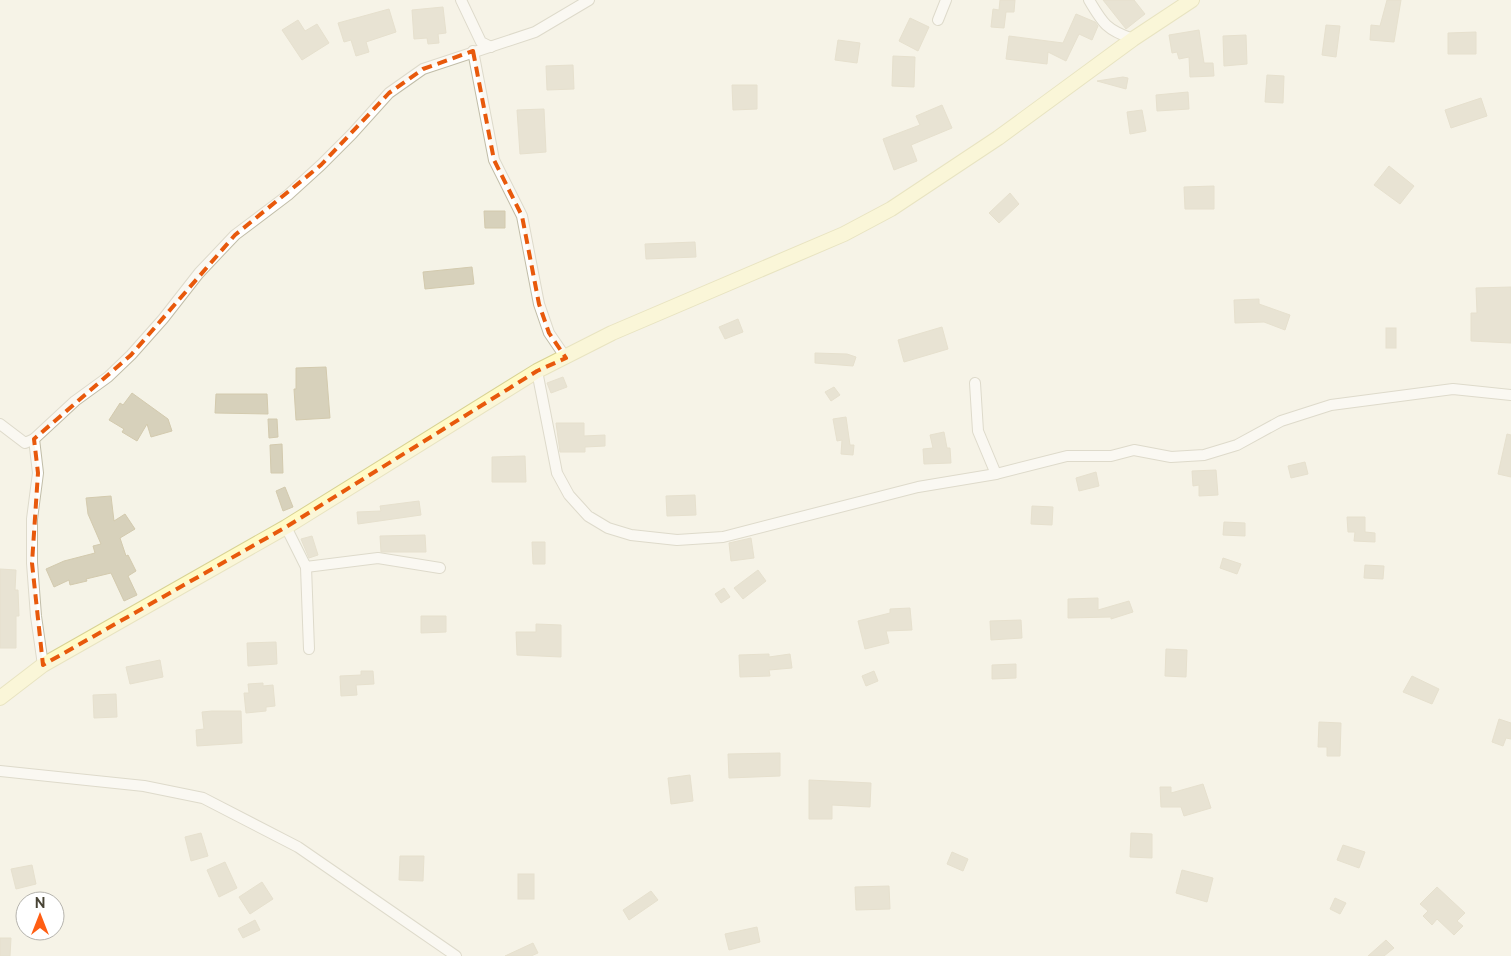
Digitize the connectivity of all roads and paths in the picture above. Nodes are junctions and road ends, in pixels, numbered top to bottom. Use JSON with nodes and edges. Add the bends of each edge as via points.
{"nodes":[{"id":1,"x":462,"y":0,"type":"edge"},
{"id":2,"x":589,"y":0,"type":"edge"},
{"id":3,"x":946,"y":0,"type":"edge"},
{"id":4,"x":1089,"y":0,"type":"edge"},
{"id":5,"x":1192,"y":0,"type":"edge"},
{"id":6,"x":938,"y":20,"type":"dead end"},
{"id":7,"x":1133,"y":40,"type":"junction"},
{"id":8,"x":491,"y":47,"type":"junction"},
{"id":9,"x":473,"y":52,"type":"junction"},
{"id":10,"x":566,"y":358,"type":"junction"},
{"id":11,"x":537,"y":371,"type":"junction"},
{"id":12,"x":975,"y":383,"type":"dead end"},
{"id":13,"x":1511,"y":395,"type":"edge"},
{"id":14,"x":0,"y":424,"type":"edge"},
{"id":15,"x":34,"y":439,"type":"junction"},
{"id":16,"x":996,"y":474,"type":"junction"},
{"id":17,"x":286,"y":526,"type":"junction"},
{"id":18,"x":306,"y":567,"type":"junction"},
{"id":19,"x":440,"y":568,"type":"dead end"},
{"id":20,"x":309,"y":649,"type":"dead end"},
{"id":21,"x":43,"y":665,"type":"junction"},
{"id":22,"x":0,"y":698,"type":"edge"},
{"id":23,"x":0,"y":771,"type":"edge"},
{"id":24,"x":456,"y":956,"type":"edge"}],
"edges":[{"from":1,"to":8,"type":"street","via":[[481,42]]},
{"from":2,"to":8,"type":"street","via":[[535,32]]},
{"from":3,"to":6,"type":"street"},
{"from":4,"to":7,"type":"street","via":[[1113,32]]},
{"from":5,"to":7,"type":"main road"},
{"from":7,"to":10,"type":"main road","via":[[998,138],[891,209],[844,234],[612,333]]},
{"from":8,"to":9,"type":"street"},
{"from":9,"to":10,"type":"street","via":[[494,160],[522,216],[539,304],[549,332]]},
{"from":9,"to":15,"type":"street","via":[[423,69],[389,93],[352,134],[288,195],[235,235],[131,355]]},
{"from":10,"to":11,"type":"main road"},
{"from":11,"to":16,"type":"street","via":[[558,473],[569,495],[588,516],[608,528],[631,535],[678,540],[723,537],[918,487]]},
{"from":11,"to":17,"type":"main road"},
{"from":12,"to":16,"type":"street","via":[[978,431]]},
{"from":13,"to":16,"type":"street","via":[[1453,389],[1375,398],[1307,411],[1237,445],[1204,455],[1170,457],[1134,450],[1111,456],[1068,456]]},
{"from":14,"to":15,"type":"street","via":[[25,444]]},
{"from":15,"to":21,"type":"street","via":[[38,473],[32,519],[32,563]]},
{"from":17,"to":18,"type":"street"},
{"from":17,"to":21,"type":"main road"},
{"from":18,"to":19,"type":"street","via":[[378,558]]},
{"from":18,"to":20,"type":"street"},
{"from":21,"to":22,"type":"main road"},
{"from":23,"to":24,"type":"street","via":[[144,786],[204,798],[298,847]]}]}
